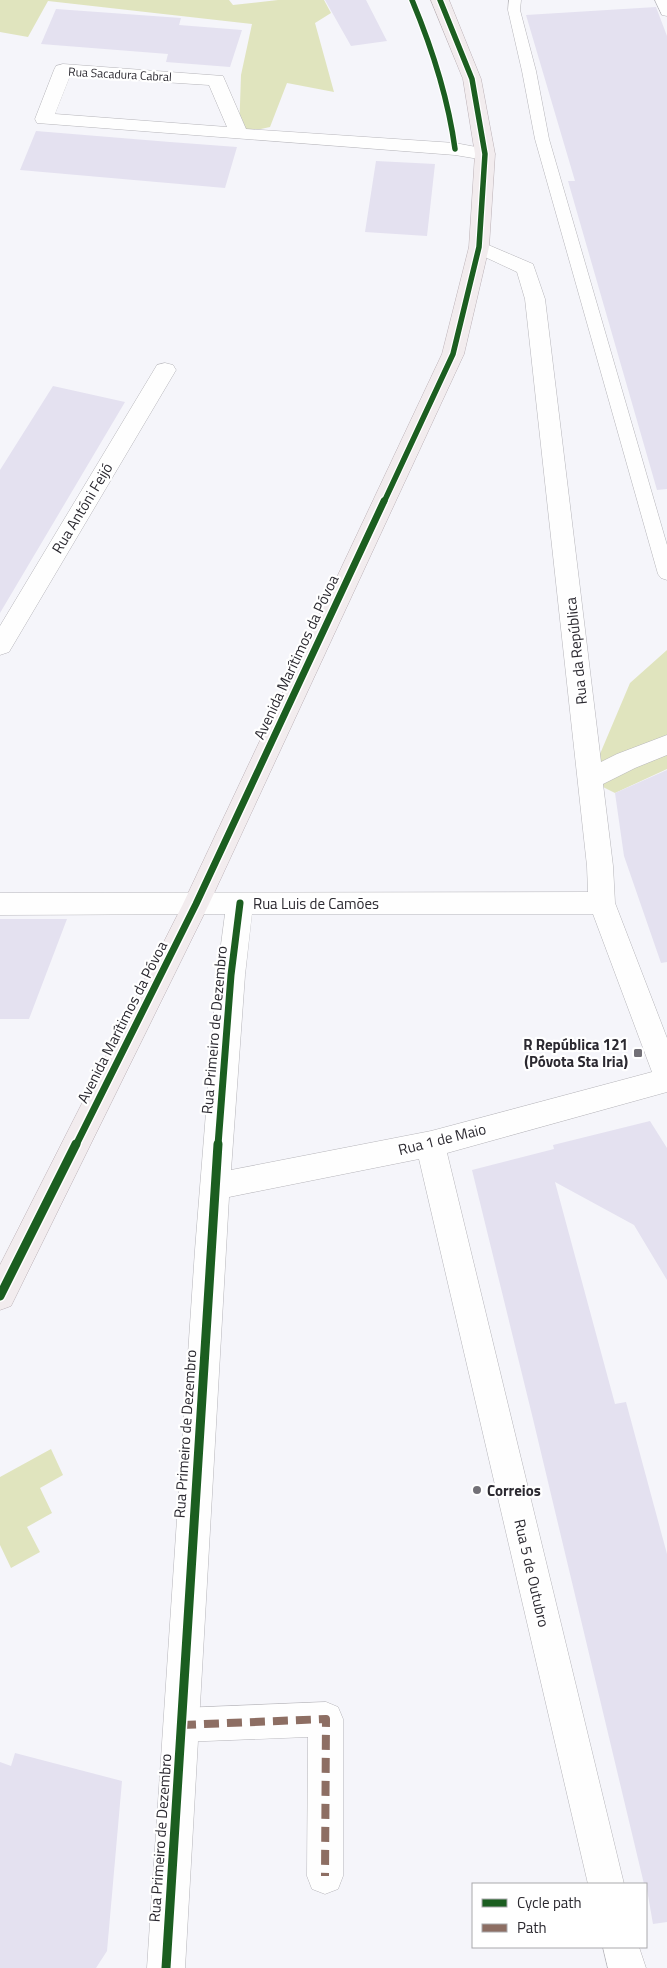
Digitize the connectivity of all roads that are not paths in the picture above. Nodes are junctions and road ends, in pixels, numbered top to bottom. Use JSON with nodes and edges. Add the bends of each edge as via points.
{"nodes":[{"id":1,"x":440,"y":0,"type":"edge"},
{"id":2,"x":515,"y":0,"type":"edge"},
{"id":3,"x":662,"y":0,"type":"edge"},
{"id":4,"x":667,"y":12,"type":"edge"},
{"id":5,"x":239,"y":134,"type":"junction"},
{"id":6,"x":485,"y":154,"type":"junction"},
{"id":7,"x":479,"y":247,"type":"junction"},
{"id":8,"x":165,"y":370,"type":"dead end"},
{"id":9,"x":667,"y":574,"type":"edge"},
{"id":10,"x":0,"y":646,"type":"edge"},
{"id":11,"x":667,"y":745,"type":"edge"},
{"id":12,"x":589,"y":780,"type":"junction"},
{"id":13,"x":240,"y":903,"type":"junction"},
{"id":14,"x":602,"y":903,"type":"junction"},
{"id":15,"x":0,"y":904,"type":"edge"},
{"id":16,"x":196,"y":904,"type":"junction"},
{"id":17,"x":667,"y":1075,"type":"edge"},
{"id":18,"x":667,"y":1080,"type":"edge"},
{"id":19,"x":431,"y":1144,"type":"junction"},
{"id":20,"x":215,"y":1186,"type":"junction"},
{"id":21,"x":0,"y":1296,"type":"edge"},
{"id":22,"x":181,"y":1725,"type":"junction"},
{"id":23,"x":325,"y":1876,"type":"dead end"},
{"id":24,"x":606,"y":1883,"type":"edge"},
{"id":25,"x":621,"y":1948,"type":"edge"},
{"id":26,"x":166,"y":1968,"type":"edge"},
{"id":27,"x":626,"y":1968,"type":"edge"}],
"edges":[{"from":1,"to":6,"type":"main road","name":"Avenida Marítimos da Póvoa","via":[[472,79]]},
{"from":2,"to":9,"type":"lane","via":[[514,10],[542,139]]},
{"from":3,"to":4,"type":"lane"},
{"from":5,"to":5,"type":"street","name":"Rua Sacadura Cabral","via":[[216,80],[63,70],[44,119]]},
{"from":5,"to":6,"type":"street","name":"Rua Sacadura Cabral","via":[[455,149]]},
{"from":6,"to":7,"type":"main road","name":"Avenida Marítimos da Póvoa"},
{"from":7,"to":12,"type":"street","name":"Rua da República","via":[[526,268],[535,298]]},
{"from":7,"to":16,"type":"main road","name":"Avenida Marítimos da Póvoa","via":[[453,354]]},
{"from":8,"to":10,"type":"street","name":"Rua Antóni Feijó"},
{"from":11,"to":12,"type":"street"},
{"from":12,"to":14,"type":"street","name":"Rua da República"},
{"from":13,"to":14,"type":"street","name":"Rua Luis de Camões"},
{"from":13,"to":16,"type":"street","name":"Rua Luis de Camões"},
{"from":13,"to":20,"type":"street","name":"Rua Primeiro de Dezembro","via":[[231,976]]},
{"from":14,"to":17,"type":"street","name":"Rua da República"},
{"from":15,"to":16,"type":"street","name":"Rua Luis de Camões"},
{"from":16,"to":21,"type":"main road","name":"Avenida Marítimos da Póvoa"},
{"from":18,"to":19,"type":"street","name":"Rua 1 de Maio"},
{"from":19,"to":20,"type":"street","name":"Rua 1 de Maio"},
{"from":19,"to":24,"type":"street","name":"Rua 5 de Outubro"},
{"from":20,"to":22,"type":"street","name":"Rua Primeiro de Dezembro"},
{"from":22,"to":23,"type":"street","via":[[326,1719]]},
{"from":22,"to":26,"type":"street","name":"Rua Primeiro de Dezembro"},
{"from":25,"to":27,"type":"street"}]}
